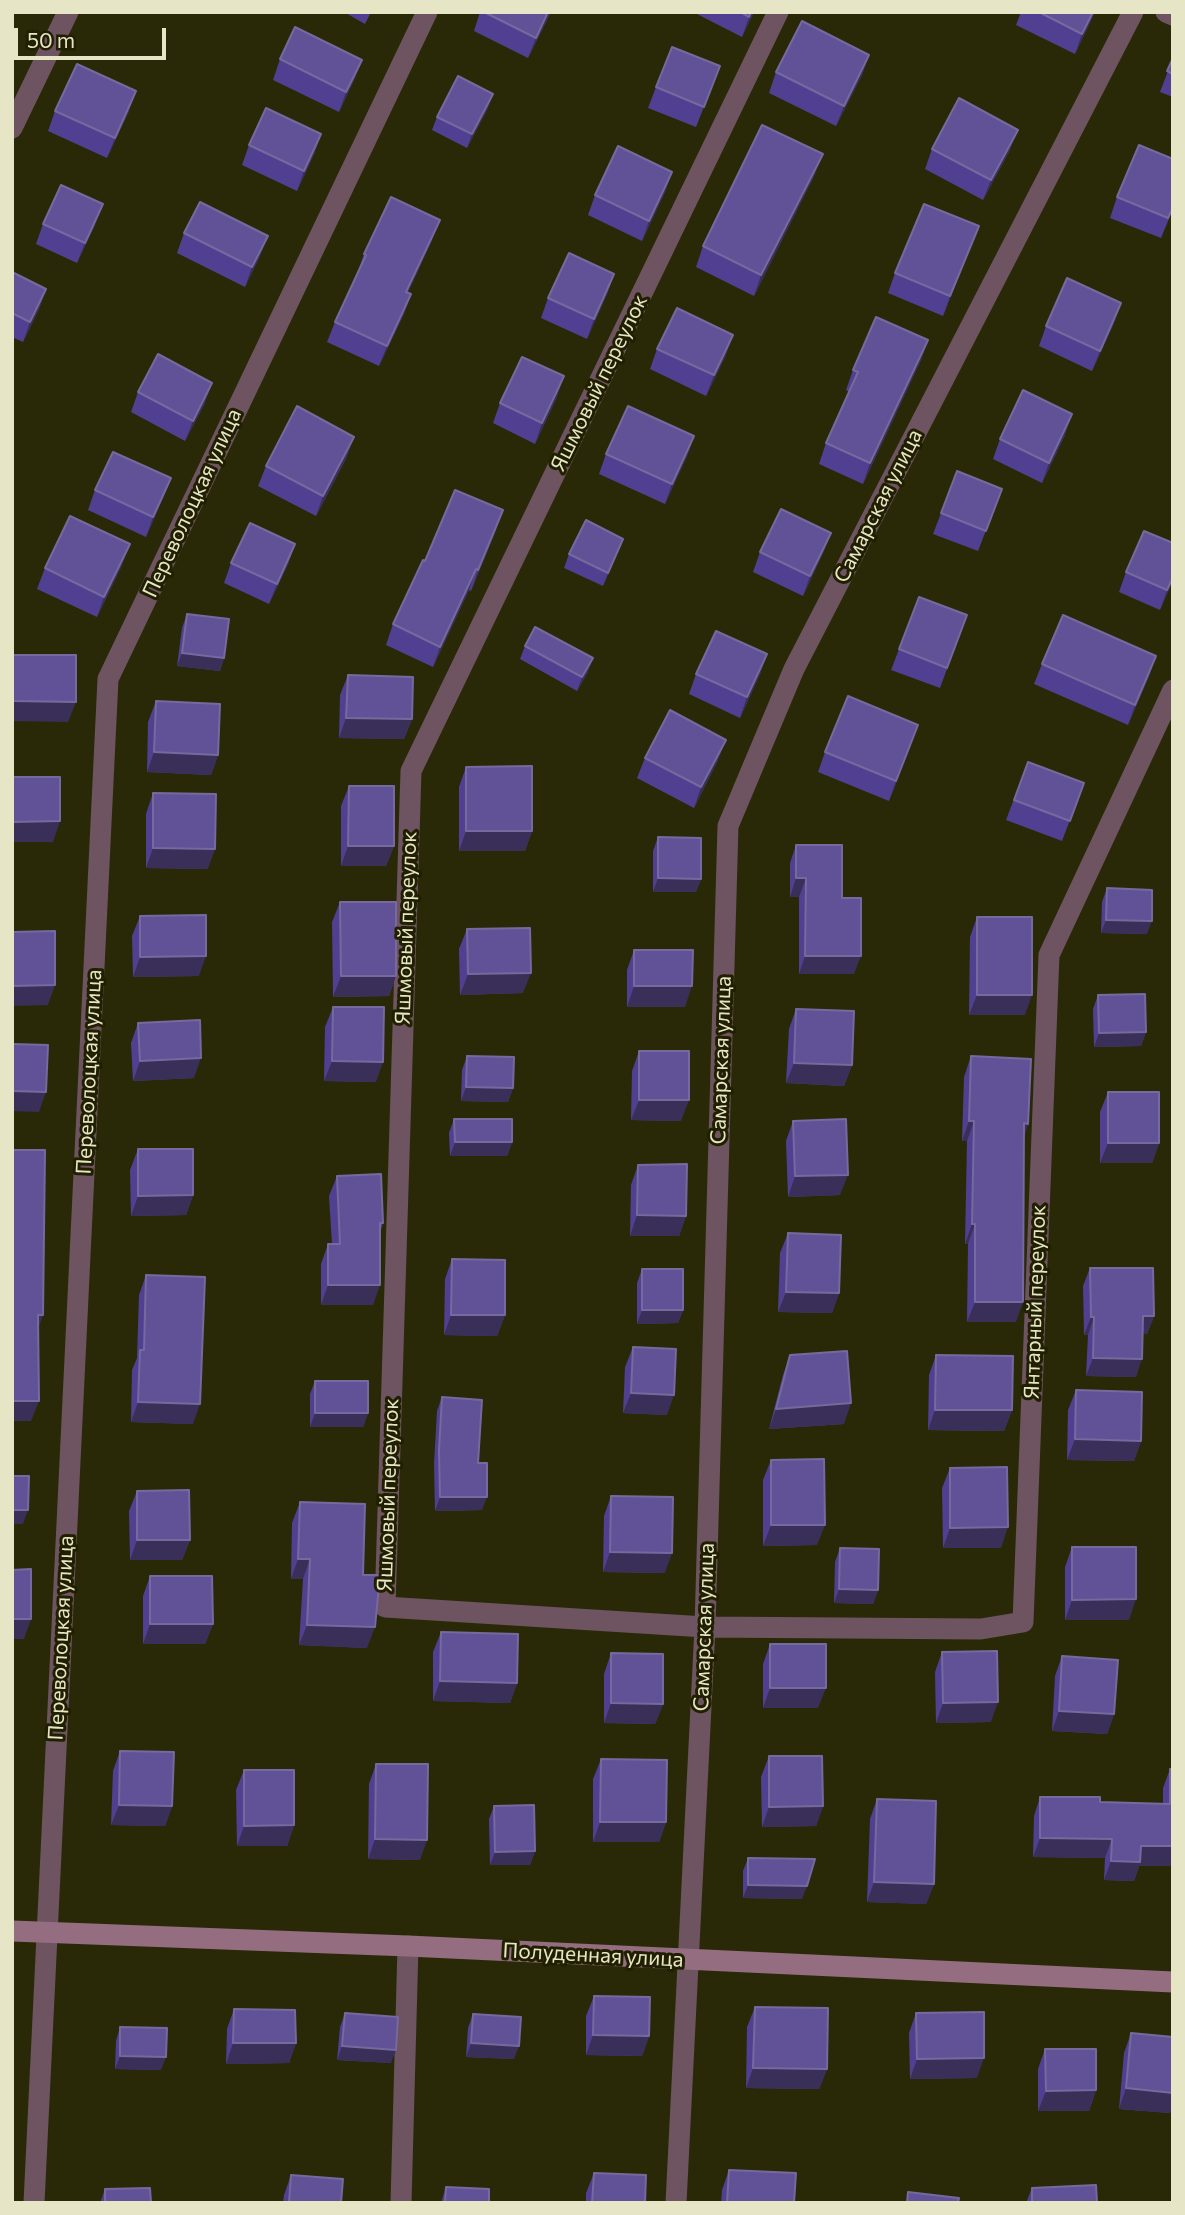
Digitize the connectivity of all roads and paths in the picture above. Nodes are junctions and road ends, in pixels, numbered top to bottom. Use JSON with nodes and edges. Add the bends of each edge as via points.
{"nodes":[{"id":1,"x":68,"y":12,"type":"edge"},
{"id":2,"x":427,"y":12,"type":"edge"},
{"id":3,"x":778,"y":12,"type":"edge"},
{"id":4,"x":1133,"y":12,"type":"edge"},
{"id":5,"x":1166,"y":12,"type":"edge"},
{"id":6,"x":1173,"y":15,"type":"edge"},
{"id":7,"x":12,"y":128,"type":"edge"},
{"id":8,"x":1173,"y":691,"type":"edge"},
{"id":9,"x":705,"y":1627,"type":"junction"},
{"id":10,"x":12,"y":1931,"type":"edge"},
{"id":11,"x":46,"y":1933,"type":"junction"},
{"id":12,"x":408,"y":1946,"type":"junction"},
{"id":13,"x":687,"y":1959,"type":"junction"},
{"id":14,"x":1173,"y":1982,"type":"edge"},
{"id":15,"x":34,"y":2203,"type":"edge"},
{"id":16,"x":401,"y":2203,"type":"edge"},
{"id":17,"x":676,"y":2203,"type":"edge"}],
"edges":[{"from":1,"to":7,"type":"street"},
{"from":2,"to":11,"type":"street","name":"Переволоцкая улица","via":[[108,680]]},
{"from":3,"to":9,"type":"street","name":"Яшмовый переулок","via":[[411,771],[385,1607]]},
{"from":4,"to":9,"type":"street","name":"Самарская улица","via":[[794,669],[728,826]]},
{"from":5,"to":6,"type":"street"},
{"from":8,"to":9,"type":"street","name":"Янтарный переулок","via":[[1049,955],[1023,1622],[981,1629]]},
{"from":9,"to":13,"type":"street","name":"Самарская улица"},
{"from":10,"to":11,"type":"street","name":"Полуденная улица"},
{"from":11,"to":12,"type":"street","name":"Полуденная улица"},
{"from":11,"to":15,"type":"street","name":"Переволоцкая улица"},
{"from":12,"to":13,"type":"street","name":"Полуденная улица"},
{"from":12,"to":16,"type":"street"},
{"from":13,"to":14,"type":"street","name":"Полуденная улица"},
{"from":13,"to":17,"type":"street","name":"Самарская улица"}]}
